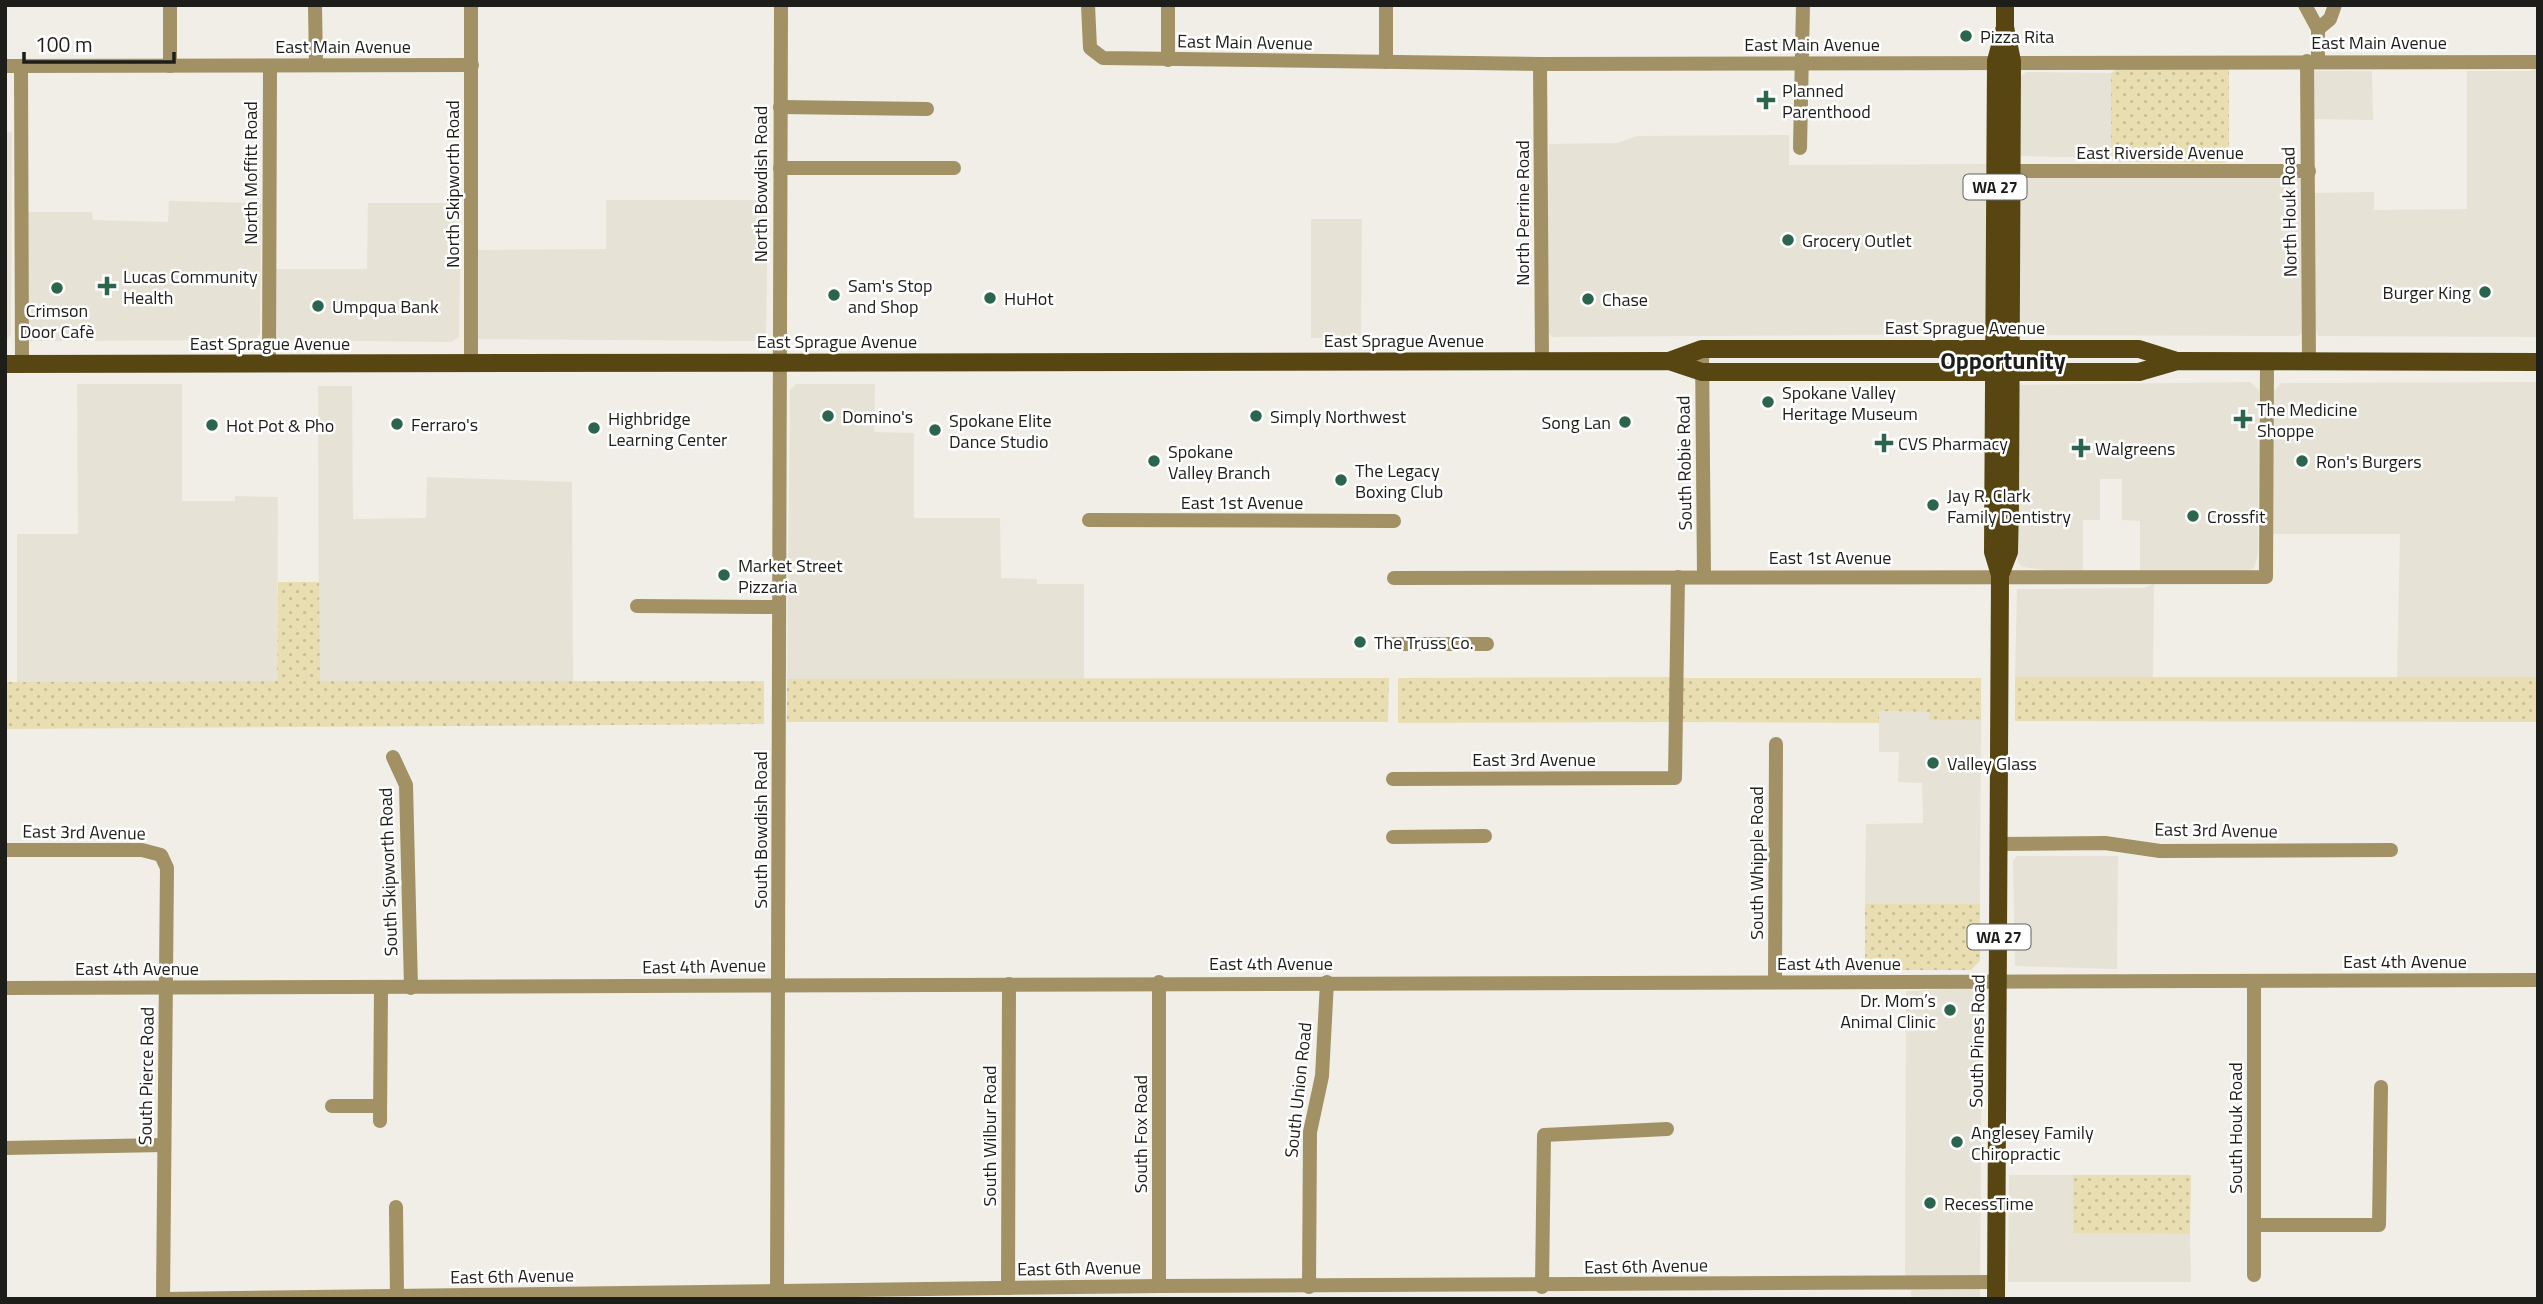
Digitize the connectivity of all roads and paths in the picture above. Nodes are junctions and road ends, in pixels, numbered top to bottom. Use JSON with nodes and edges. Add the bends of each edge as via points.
{"nodes":[{"id":1,"x":170,"y":5,"type":"edge"},
{"id":2,"x":315,"y":5,"type":"edge"},
{"id":3,"x":471,"y":5,"type":"edge"},
{"id":4,"x":781,"y":5,"type":"edge"},
{"id":5,"x":1088,"y":5,"type":"edge"},
{"id":6,"x":1168,"y":5,"type":"edge"},
{"id":7,"x":1386,"y":5,"type":"edge"},
{"id":8,"x":1803,"y":5,"type":"edge"},
{"id":9,"x":2005,"y":5,"type":"edge"},
{"id":10,"x":2305,"y":5,"type":"edge"},
{"id":11,"x":2335,"y":5,"type":"edge"},
{"id":12,"x":2318,"y":29,"type":"junction"},
{"id":13,"x":1168,"y":60,"type":"junction"},
{"id":14,"x":2004,"y":61,"type":"junction"},
{"id":15,"x":2313,"y":61,"type":"junction"},
{"id":16,"x":1386,"y":62,"type":"junction"},
{"id":17,"x":2538,"y":62,"type":"edge"},
{"id":18,"x":1540,"y":64,"type":"junction"},
{"id":19,"x":1802,"y":64,"type":"junction"},
{"id":20,"x":316,"y":65,"type":"junction"},
{"id":21,"x":472,"y":65,"type":"junction"},
{"id":22,"x":5,"y":66,"type":"edge"},
{"id":23,"x":21,"y":66,"type":"junction"},
{"id":24,"x":170,"y":66,"type":"junction"},
{"id":25,"x":270,"y":66,"type":"junction"},
{"id":26,"x":780,"y":107,"type":"junction"},
{"id":27,"x":927,"y":108,"type":"dead end"},
{"id":28,"x":1800,"y":148,"type":"dead end"},
{"id":29,"x":780,"y":168,"type":"junction"},
{"id":30,"x":954,"y":168,"type":"dead end"},
{"id":31,"x":2011,"y":171,"type":"junction"},
{"id":32,"x":2309,"y":171,"type":"junction"},
{"id":33,"x":2003,"y":348,"type":"junction"},
{"id":34,"x":1702,"y":349,"type":"junction"},
{"id":35,"x":1542,"y":361,"type":"junction"},
{"id":36,"x":1669,"y":361,"type":"junction"},
{"id":37,"x":2177,"y":361,"type":"junction"},
{"id":38,"x":2267,"y":361,"type":"junction"},
{"id":39,"x":778,"y":362,"type":"junction"},
{"id":40,"x":2309,"y":362,"type":"junction"},
{"id":41,"x":2538,"y":362,"type":"edge"},
{"id":42,"x":471,"y":363,"type":"junction"},
{"id":43,"x":14,"y":364,"type":"edge"},
{"id":44,"x":269,"y":364,"type":"junction"},
{"id":45,"x":1702,"y":372,"type":"junction"},
{"id":46,"x":2002,"y":372,"type":"junction"},
{"id":47,"x":1089,"y":520,"type":"dead end"},
{"id":48,"x":1394,"y":521,"type":"dead end"},
{"id":49,"x":2000,"y":575,"type":"junction"},
{"id":50,"x":1678,"y":577,"type":"junction"},
{"id":51,"x":1704,"y":577,"type":"junction"},
{"id":52,"x":1394,"y":578,"type":"dead end"},
{"id":53,"x":637,"y":606,"type":"dead end"},
{"id":54,"x":779,"y":607,"type":"junction"},
{"id":55,"x":1394,"y":643,"type":"dead end"},
{"id":56,"x":1487,"y":643,"type":"dead end"},
{"id":57,"x":1776,"y":744,"type":"dead end"},
{"id":58,"x":393,"y":757,"type":"dead end"},
{"id":59,"x":1393,"y":779,"type":"dead end"},
{"id":60,"x":1485,"y":836,"type":"dead end"},
{"id":61,"x":1392,"y":837,"type":"dead end"},
{"id":62,"x":1999,"y":844,"type":"junction"},
{"id":63,"x":5,"y":850,"type":"edge"},
{"id":64,"x":2391,"y":850,"type":"dead end"},
{"id":65,"x":161,"y":855,"type":"joint"},
{"id":66,"x":2538,"y":980,"type":"edge"},
{"id":67,"x":2254,"y":981,"type":"junction"},
{"id":68,"x":1160,"y":982,"type":"junction"},
{"id":69,"x":1327,"y":982,"type":"junction"},
{"id":70,"x":1775,"y":982,"type":"junction"},
{"id":71,"x":1999,"y":982,"type":"junction"},
{"id":72,"x":1009,"y":984,"type":"junction"},
{"id":73,"x":778,"y":985,"type":"junction"},
{"id":74,"x":166,"y":986,"type":"junction"},
{"id":75,"x":5,"y":988,"type":"edge"},
{"id":76,"x":381,"y":988,"type":"junction"},
{"id":77,"x":411,"y":988,"type":"junction"},
{"id":78,"x":2381,"y":1087,"type":"dead end"},
{"id":79,"x":332,"y":1106,"type":"dead end"},
{"id":80,"x":380,"y":1106,"type":"junction"},
{"id":81,"x":380,"y":1121,"type":"dead end"},
{"id":82,"x":1667,"y":1129,"type":"dead end"},
{"id":83,"x":164,"y":1145,"type":"junction"},
{"id":84,"x":5,"y":1147,"type":"edge"},
{"id":85,"x":396,"y":1207,"type":"dead end"},
{"id":86,"x":2254,"y":1225,"type":"junction"},
{"id":87,"x":2254,"y":1275,"type":"dead end"},
{"id":88,"x":1159,"y":1286,"type":"junction"},
{"id":89,"x":1309,"y":1286,"type":"junction"},
{"id":90,"x":1542,"y":1286,"type":"junction"},
{"id":91,"x":1009,"y":1288,"type":"junction"},
{"id":92,"x":1996,"y":1291,"type":"edge"},
{"id":93,"x":777,"y":1295,"type":"edge"},
{"id":94,"x":397,"y":1296,"type":"junction"},
{"id":95,"x":163,"y":1299,"type":"edge"}],
"edges":[{"from":1,"to":24,"type":"street"},
{"from":2,"to":20,"type":"street"},
{"from":3,"to":21,"type":"street","name":"North Skipworth Road"},
{"from":4,"to":26,"type":"street","name":"North Bowdish Road"},
{"from":5,"to":13,"type":"street","name":"East Main Avenue","via":[[1090,48],[1103,58]]},
{"from":6,"to":13,"type":"street"},
{"from":7,"to":16,"type":"street"},
{"from":8,"to":19,"type":"street"},
{"from":9,"to":14,"type":"main road","number":"WA 27"},
{"from":10,"to":12,"type":"street"},
{"from":11,"to":12,"type":"street","via":[[2330,19]]},
{"from":12,"to":15,"type":"street","name":"North Houk Road"},
{"from":13,"to":16,"type":"street","name":"East Main Avenue"},
{"from":14,"to":15,"type":"street","name":"East Main Avenue"},
{"from":14,"to":19,"type":"street","name":"East Main Avenue"},
{"from":14,"to":31,"type":"main road","number":"WA 27"},
{"from":14,"to":33,"type":"main road","number":"WA 27"},
{"from":15,"to":17,"type":"street","name":"East Main Avenue"},
{"from":15,"to":32,"type":"street","name":"North Houk Road"},
{"from":16,"to":18,"type":"street","name":"East Main Avenue"},
{"from":18,"to":19,"type":"street","name":"East Main Avenue"},
{"from":18,"to":35,"type":"street","name":"North Perrine Road"},
{"from":19,"to":28,"type":"street"},
{"from":20,"to":21,"type":"street","name":"East Main Avenue"},
{"from":20,"to":25,"type":"street","name":"East Main Avenue"},
{"from":21,"to":42,"type":"street","name":"North Skipworth Road"},
{"from":22,"to":23,"type":"street","name":"East Main Avenue"},
{"from":23,"to":24,"type":"street","name":"East Main Avenue"},
{"from":23,"to":43,"type":"street"},
{"from":24,"to":25,"type":"street","name":"East Main Avenue"},
{"from":25,"to":44,"type":"street","name":"North Moffitt Road"},
{"from":26,"to":27,"type":"street"},
{"from":26,"to":29,"type":"street","name":"North Bowdish Road"},
{"from":29,"to":30,"type":"street"},
{"from":29,"to":39,"type":"street","name":"North Bowdish Road"},
{"from":31,"to":32,"type":"street","name":"East Riverside Avenue"},
{"from":31,"to":33,"type":"main road","number":"WA 27"},
{"from":32,"to":40,"type":"street","name":"North Houk Road"},
{"from":33,"to":34,"type":"main road","name":"East Sprague Avenue"},
{"from":33,"to":37,"type":"main road","name":"East Sprague Avenue","via":[[2139,349]]},
{"from":33,"to":46,"type":"main road","name":"South Pines Road","number":"WA 27"},
{"from":34,"to":36,"type":"main road","name":"East Sprague Avenue"},
{"from":34,"to":45,"type":"street","name":"South Robie Road"},
{"from":35,"to":36,"type":"main road","name":"East Sprague Avenue"},
{"from":35,"to":39,"type":"main road","name":"East Sprague Avenue"},
{"from":36,"to":45,"type":"main road","name":"East Sprague Avenue"},
{"from":37,"to":38,"type":"main road","name":"East Sprague Avenue"},
{"from":37,"to":46,"type":"main road","name":"East Sprague Avenue","via":[[2139,372]]},
{"from":38,"to":40,"type":"main road","name":"East Sprague Avenue"},
{"from":38,"to":49,"type":"street","name":"East 1st Avenue","via":[[2266,577]]},
{"from":39,"to":42,"type":"main road","name":"East Sprague Avenue"},
{"from":39,"to":54,"type":"street","name":"South Bowdish Road"},
{"from":40,"to":41,"type":"main road","name":"East Sprague Avenue"},
{"from":42,"to":44,"type":"main road","name":"East Sprague Avenue"},
{"from":43,"to":44,"type":"main road","name":"East Sprague Avenue"},
{"from":45,"to":46,"type":"main road","name":"East Sprague Avenue"},
{"from":45,"to":51,"type":"street","name":"South Robie Road"},
{"from":46,"to":49,"type":"main road","name":"South Pines Road","number":"WA 27","via":[[1993,552]]},
{"from":47,"to":48,"type":"street","name":"East 1st Avenue"},
{"from":49,"to":51,"type":"street","name":"East 1st Avenue"},
{"from":49,"to":62,"type":"main road","name":"South Pines Road","number":"WA 27"},
{"from":50,"to":51,"type":"street","name":"East 1st Avenue"},
{"from":50,"to":52,"type":"street","name":"East 1st Avenue"},
{"from":50,"to":59,"type":"street","name":"East 3rd Avenue","via":[[1675,778]]},
{"from":53,"to":54,"type":"street"},
{"from":54,"to":73,"type":"street","name":"South Bowdish Road"},
{"from":55,"to":56,"type":"street"},
{"from":57,"to":70,"type":"street","name":"South Whipple Road"},
{"from":58,"to":77,"type":"street","name":"South Skipworth Road","via":[[406,785]]},
{"from":60,"to":61,"type":"street"},
{"from":62,"to":64,"type":"street","name":"East 3rd Avenue","via":[[2105,843],[2160,851]]},
{"from":62,"to":71,"type":"main road","name":"South Pines Road","number":"WA 27"},
{"from":63,"to":65,"type":"street","name":"East 3rd Avenue","via":[[142,849]]},
{"from":65,"to":74,"type":"street","name":"South Pierce Road","via":[[169,876]]},
{"from":66,"to":67,"type":"street","name":"East 4th Avenue"},
{"from":67,"to":71,"type":"street","name":"East 4th Avenue"},
{"from":67,"to":86,"type":"street","name":"South Houk Road"},
{"from":68,"to":69,"type":"street","name":"East 4th Avenue"},
{"from":68,"to":72,"type":"street","name":"East 4th Avenue"},
{"from":68,"to":88,"type":"street","name":"South Fox Road"},
{"from":69,"to":70,"type":"street","name":"East 4th Avenue"},
{"from":69,"to":89,"type":"street","name":"South Union Road","via":[[1322,1076],[1310,1132]]},
{"from":70,"to":71,"type":"street","name":"East 4th Avenue"},
{"from":71,"to":92,"type":"main road","name":"South Pines Road","number":"WA 27"},
{"from":72,"to":73,"type":"street","name":"East 4th Avenue"},
{"from":72,"to":91,"type":"street","name":"South Wilbur Road"},
{"from":73,"to":77,"type":"street","name":"East 4th Avenue"},
{"from":73,"to":93,"type":"street","name":"South Bowdish Road"},
{"from":74,"to":75,"type":"street","name":"East 4th Avenue"},
{"from":74,"to":76,"type":"street","name":"East 4th Avenue"},
{"from":74,"to":83,"type":"street","name":"South Pierce Road"},
{"from":76,"to":77,"type":"street","name":"East 4th Avenue"},
{"from":76,"to":80,"type":"street"},
{"from":78,"to":86,"type":"street","via":[[2379,1225]]},
{"from":79,"to":80,"type":"street"},
{"from":80,"to":81,"type":"street"},
{"from":82,"to":90,"type":"street","via":[[1544,1135]]},
{"from":83,"to":84,"type":"street"},
{"from":83,"to":95,"type":"street","name":"South Pierce Road"},
{"from":85,"to":94,"type":"street"},
{"from":86,"to":87,"type":"street","name":"South Houk Road"},
{"from":88,"to":89,"type":"street","name":"East 6th Avenue"},
{"from":88,"to":91,"type":"street","name":"East 6th Avenue"},
{"from":89,"to":90,"type":"street","name":"East 6th Avenue"},
{"from":90,"to":92,"type":"street","name":"East 6th Avenue"},
{"from":91,"to":93,"type":"street","name":"East 6th Avenue"},
{"from":93,"to":94,"type":"street","name":"East 6th Avenue"},
{"from":94,"to":95,"type":"street","name":"East 6th Avenue"}]}
